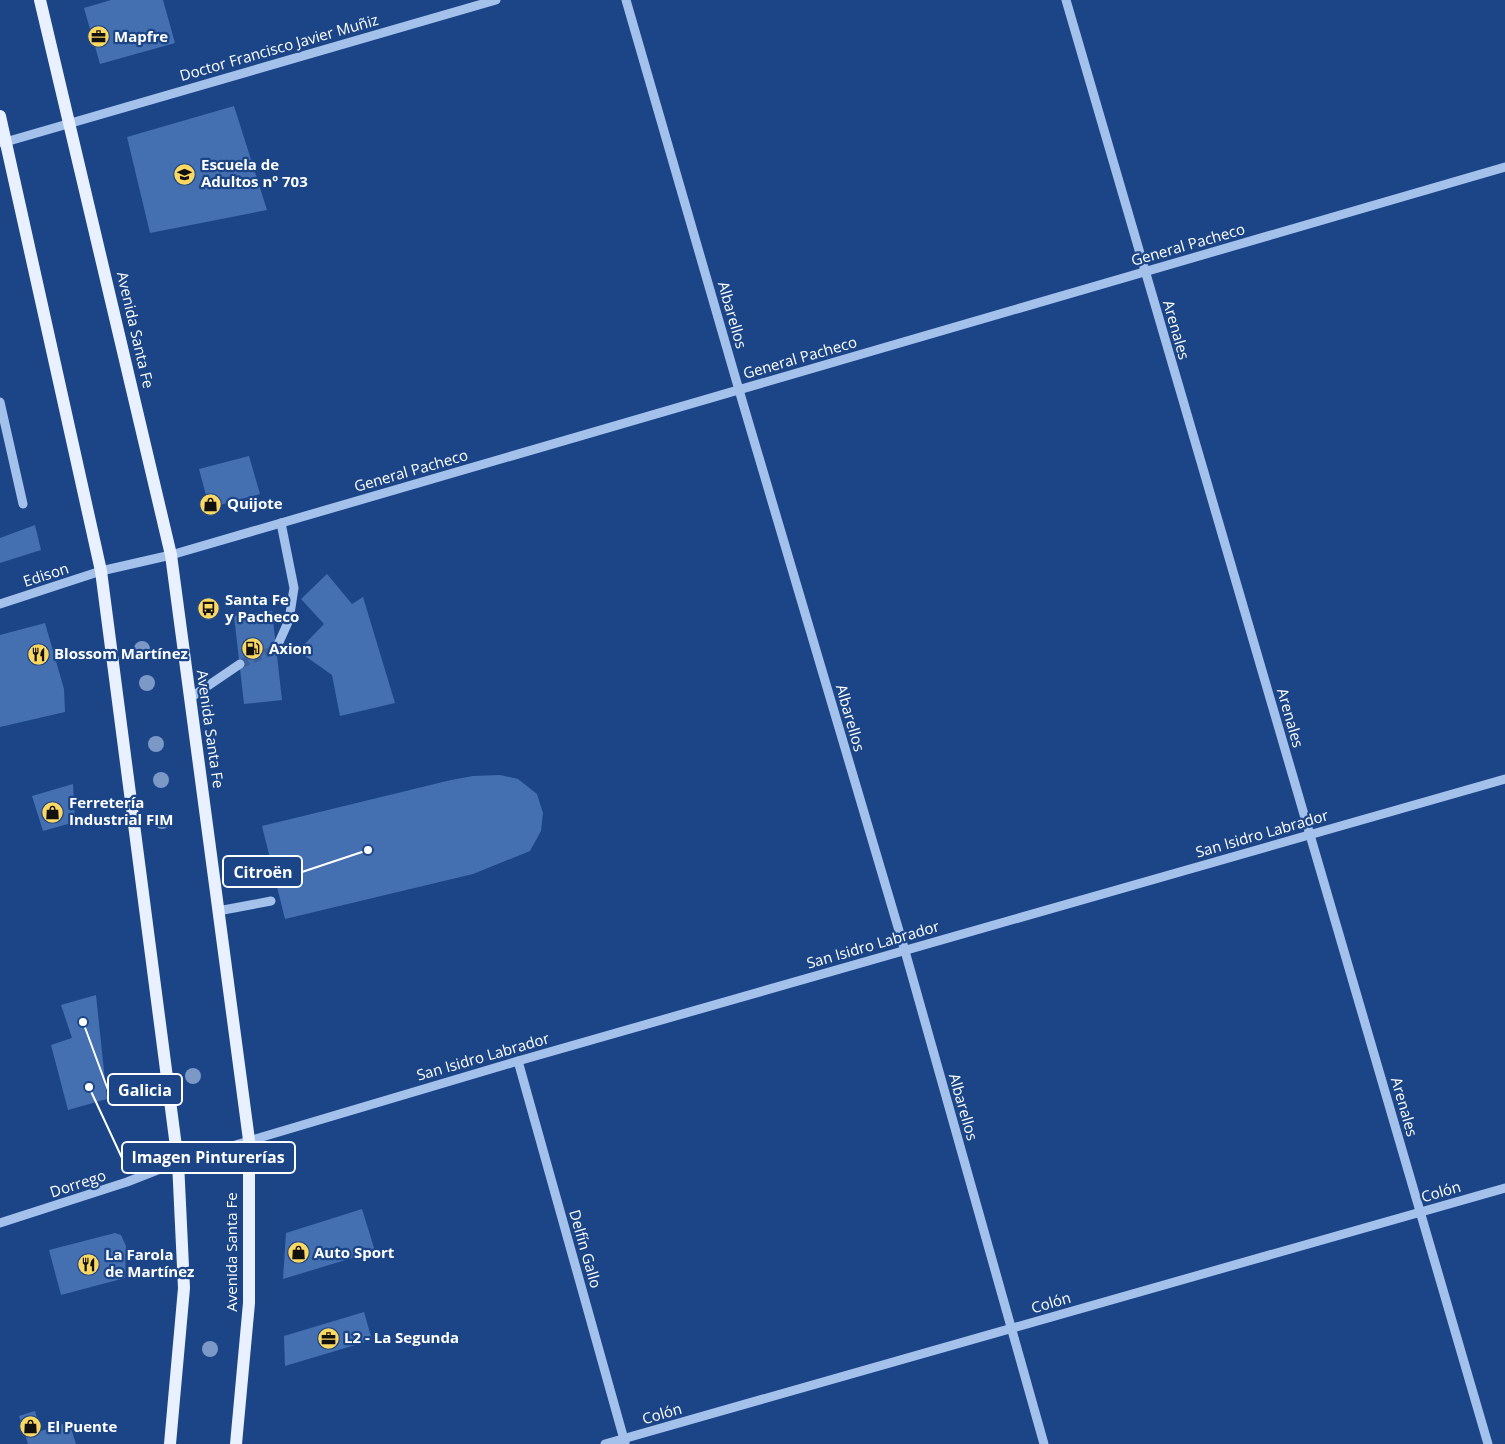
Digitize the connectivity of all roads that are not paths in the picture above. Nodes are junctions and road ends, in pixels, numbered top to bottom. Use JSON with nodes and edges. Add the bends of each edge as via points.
{"nodes":[{"id":1,"x":40,"y":0,"type":"edge"},
{"id":2,"x":496,"y":0,"type":"edge"},
{"id":3,"x":626,"y":0,"type":"edge"},
{"id":4,"x":1066,"y":0,"type":"edge"},
{"id":5,"x":0,"y":116,"type":"edge"},
{"id":6,"x":69,"y":123,"type":"junction"},
{"id":7,"x":3,"y":142,"type":"edge"},
{"id":8,"x":1505,"y":167,"type":"edge"},
{"id":9,"x":1145,"y":272,"type":"junction"},
{"id":10,"x":739,"y":390,"type":"junction"},
{"id":11,"x":0,"y":402,"type":"edge"},
{"id":12,"x":23,"y":504,"type":"dead end"},
{"id":13,"x":281,"y":523,"type":"junction"},
{"id":14,"x":171,"y":555,"type":"junction"},
{"id":15,"x":101,"y":571,"type":"junction"},
{"id":16,"x":0,"y":604,"type":"edge"},
{"id":17,"x":276,"y":649,"type":"tunnel mouth"},
{"id":18,"x":240,"y":664,"type":"tunnel mouth"},
{"id":19,"x":190,"y":698,"type":"junction"},
{"id":20,"x":1505,"y":779,"type":"edge"},
{"id":21,"x":1310,"y":834,"type":"junction"},
{"id":22,"x":271,"y":901,"type":"dead end"},
{"id":23,"x":218,"y":911,"type":"junction"},
{"id":24,"x":905,"y":951,"type":"junction"},
{"id":25,"x":518,"y":1061,"type":"junction"},
{"id":26,"x":249,"y":1140,"type":"junction"},
{"id":27,"x":178,"y":1162,"type":"junction"},
{"id":28,"x":1505,"y":1188,"type":"edge"},
{"id":29,"x":1420,"y":1212,"type":"junction"},
{"id":30,"x":0,"y":1223,"type":"edge"},
{"id":31,"x":1012,"y":1329,"type":"junction"},
{"id":32,"x":625,"y":1441,"type":"edge"},
{"id":33,"x":170,"y":1444,"type":"edge"},
{"id":34,"x":236,"y":1444,"type":"edge"},
{"id":35,"x":605,"y":1444,"type":"edge"},
{"id":36,"x":1044,"y":1444,"type":"edge"},
{"id":37,"x":1488,"y":1444,"type":"edge"}],
"edges":[{"from":1,"to":6,"type":"main road","name":"Avenida Santa Fe"},
{"from":2,"to":6,"type":"street","name":"Doctor Francisco Javier Muñiz"},
{"from":3,"to":10,"type":"street","name":"Albarellos"},
{"from":4,"to":9,"type":"street","name":"Arenales"},
{"from":5,"to":7,"type":"main road"},
{"from":6,"to":7,"type":"street","name":"Doctor Francisco Javier Muñiz"},
{"from":6,"to":14,"type":"main road","name":"Avenida Santa Fe"},
{"from":7,"to":15,"type":"main road"},
{"from":8,"to":9,"type":"street","name":"General Pacheco"},
{"from":9,"to":10,"type":"street","name":"General Pacheco"},
{"from":9,"to":21,"type":"street","name":"Arenales"},
{"from":10,"to":13,"type":"street","name":"General Pacheco"},
{"from":10,"to":24,"type":"street","name":"Albarellos"},
{"from":11,"to":12,"type":"street"},
{"from":13,"to":14,"type":"street","name":"General Pacheco"},
{"from":13,"to":17,"type":"street","via":[[294,588],[289,620]]},
{"from":14,"to":15,"type":"street","name":"General Pacheco"},
{"from":14,"to":19,"type":"main road","name":"Avenida Santa Fe"},
{"from":15,"to":16,"type":"street","name":"Edison"},
{"from":15,"to":27,"type":"main road"},
{"from":18,"to":19,"type":"street"},
{"from":19,"to":23,"type":"main road","name":"Avenida Santa Fe"},
{"from":20,"to":21,"type":"street","name":"San Isidro Labrador"},
{"from":21,"to":24,"type":"street","name":"San Isidro Labrador"},
{"from":21,"to":29,"type":"street","name":"Arenales"},
{"from":22,"to":23,"type":"street"},
{"from":23,"to":26,"type":"main road","name":"Avenida Santa Fe"},
{"from":24,"to":25,"type":"street","name":"San Isidro Labrador"},
{"from":24,"to":31,"type":"street","name":"Albarellos"},
{"from":25,"to":26,"type":"street","name":"San Isidro Labrador"},
{"from":25,"to":32,"type":"street","name":"Delfín Gallo"},
{"from":26,"to":27,"type":"street","name":"Dorrego"},
{"from":26,"to":34,"type":"main road","name":"Avenida Santa Fe","via":[[249,1303]]},
{"from":27,"to":30,"type":"street","name":"Dorrego"},
{"from":27,"to":33,"type":"main road","via":[[184,1288]]},
{"from":28,"to":29,"type":"street","name":"Colón"},
{"from":29,"to":31,"type":"street","name":"Colón"},
{"from":29,"to":37,"type":"street","name":"Arenales"},
{"from":31,"to":32,"type":"street","name":"Colón"},
{"from":31,"to":36,"type":"street","name":"Albarellos"},
{"from":32,"to":35,"type":"street","name":"Colón"}]}
